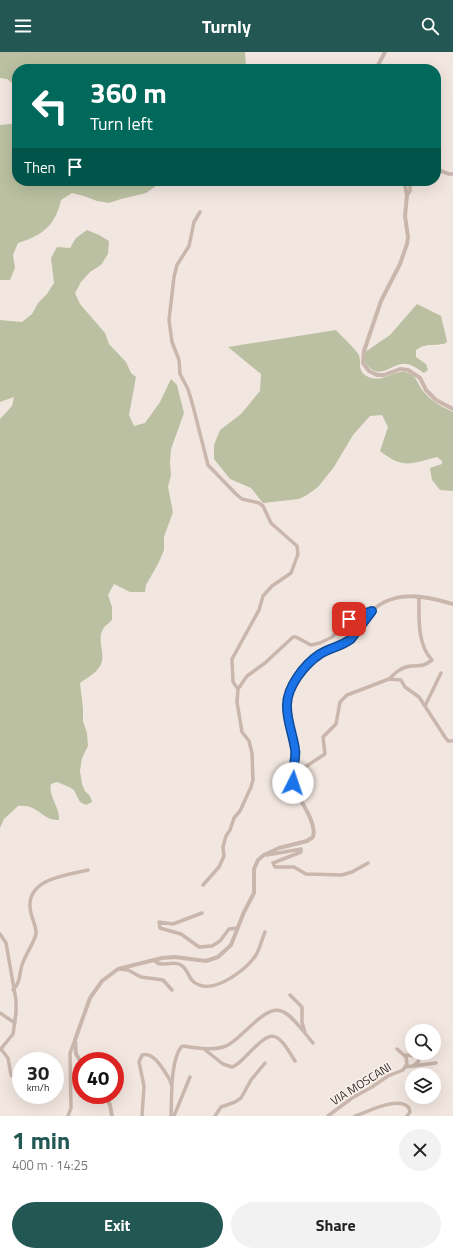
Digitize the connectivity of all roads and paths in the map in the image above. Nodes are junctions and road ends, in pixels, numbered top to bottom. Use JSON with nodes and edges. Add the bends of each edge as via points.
{"nodes":[{"id":1,"x":384,"y":52,"type":"edge"},
{"id":2,"x":378,"y":64,"type":"edge"},
{"id":3,"x":441,"y":171,"type":"edge"},
{"id":4,"x":453,"y":174,"type":"edge"},
{"id":5,"x":405,"y":186,"type":"edge"},
{"id":6,"x":410,"y":186,"type":"edge"},
{"id":7,"x":407,"y":195,"type":"junction"},
{"id":8,"x":200,"y":212,"type":"dead end"},
{"id":9,"x":453,"y":409,"type":"edge"},
{"id":10,"x":419,"y":597,"type":"junction"},
{"id":11,"x":453,"y":604,"type":"edge"},
{"id":12,"x":372,"y":611,"type":"junction"},
{"id":13,"x":441,"y":673,"type":"dead end"},
{"id":14,"x":389,"y":679,"type":"junction"},
{"id":15,"x":238,"y":688,"type":"junction"},
{"id":16,"x":425,"y":706,"type":"junction"},
{"id":17,"x":453,"y":741,"type":"edge"},
{"id":18,"x":295,"y":788,"type":"junction"},
{"id":19,"x":264,"y":855,"type":"junction"},
{"id":20,"x":368,"y":863,"type":"dead end"},
{"id":21,"x":88,"y":870,"type":"dead end"},
{"id":22,"x":203,"y":885,"type":"dead end"},
{"id":23,"x":202,"y":913,"type":"dead end"},
{"id":24,"x":237,"y":928,"type":"junction"},
{"id":25,"x":265,"y":932,"type":"dead end"},
{"id":26,"x":0,"y":934,"type":"edge"},
{"id":27,"x":154,"y":961,"type":"junction"},
{"id":28,"x":118,"y":969,"type":"junction"},
{"id":29,"x":13,"y":990,"type":"junction"},
{"id":30,"x":172,"y":990,"type":"dead end"},
{"id":31,"x":290,"y":995,"type":"dead end"},
{"id":32,"x":0,"y":1013,"type":"edge"},
{"id":33,"x":15,"y":1024,"type":"junction"},
{"id":34,"x":305,"y":1033,"type":"junction"},
{"id":35,"x":75,"y":1040,"type":"junction"},
{"id":36,"x":313,"y":1043,"type":"dead end"},
{"id":37,"x":204,"y":1049,"type":"junction"},
{"id":38,"x":397,"y":1049,"type":"dead end"},
{"id":39,"x":0,"y":1050,"type":"edge"},
{"id":40,"x":76,"y":1052,"type":"edge"},
{"id":41,"x":404,"y":1055,"type":"junction"},
{"id":42,"x":295,"y":1061,"type":"dead end"},
{"id":43,"x":265,"y":1063,"type":"dead end"},
{"id":44,"x":436,"y":1063,"type":"dead end"},
{"id":45,"x":413,"y":1066,"type":"junction"},
{"id":46,"x":405,"y":1068,"type":"junction"},
{"id":47,"x":12,"y":1076,"type":"edge"},
{"id":48,"x":190,"y":1077,"type":"dead end"},
{"id":49,"x":171,"y":1086,"type":"junction"},
{"id":50,"x":110,"y":1104,"type":"edge"},
{"id":51,"x":68,"y":1116,"type":"edge"},
{"id":52,"x":112,"y":1116,"type":"edge"},
{"id":53,"x":142,"y":1116,"type":"edge"},
{"id":54,"x":171,"y":1116,"type":"edge"},
{"id":55,"x":174,"y":1116,"type":"edge"},
{"id":56,"x":215,"y":1116,"type":"edge"},
{"id":57,"x":328,"y":1116,"type":"edge"},
{"id":58,"x":355,"y":1116,"type":"edge"},
{"id":59,"x":407,"y":1116,"type":"edge"}],
"edges":[{"from":1,"to":2,"type":"street"},
{"from":3,"to":4,"type":"street"},
{"from":5,"to":7,"type":"street"},
{"from":6,"to":7,"type":"street"},
{"from":7,"to":9,"type":"street","via":[[407,244],[381,301],[364,351],[363,363],[369,371],[377,375],[400,369],[408,370],[420,378],[426,390],[436,400]]},
{"from":8,"to":15,"type":"street","via":[[194,222],[189,246],[177,265],[174,277],[170,320],[172,342],[179,360],[180,374],[188,389],[208,465],[242,499],[263,506],[271,523],[297,546],[298,554],[291,573],[272,586],[263,596],[259,610],[232,658],[233,682]]},
{"from":10,"to":11,"type":"street"},
{"from":10,"to":12,"type":"street","via":[[399,597]]},
{"from":10,"to":14,"type":"street","via":[[423,645],[432,660],[427,664],[398,670]]},
{"from":12,"to":15,"type":"street","via":[[349,619],[332,637],[320,643],[311,645],[293,637],[247,676]]},
{"from":12,"to":18,"type":"street","via":[[351,639],[310,662],[291,689],[287,708],[295,752],[292,778]]},
{"from":13,"to":16,"type":"street"},
{"from":14,"to":16,"type":"street","via":[[401,680]]},
{"from":14,"to":18,"type":"street","via":[[347,695],[340,702],[336,724],[323,737],[325,754],[302,769]]},
{"from":15,"to":22,"type":"street","via":[[237,702],[242,732],[252,753],[253,780],[226,836],[222,847],[224,856]]},
{"from":16,"to":17,"type":"street","via":[[448,741]]},
{"from":18,"to":19,"type":"street","via":[[313,826],[313,836],[307,841],[279,848]]},
{"from":19,"to":20,"type":"street","via":[[301,849],[301,852],[273,863],[274,867],[294,867],[306,874],[342,875]]},
{"from":19,"to":24,"type":"street","via":[[255,864],[254,893]]},
{"from":21,"to":29,"type":"street","via":[[47,881],[32,894],[30,907],[36,933],[22,965],[18,985]]},
{"from":23,"to":24,"type":"street","via":[[173,924],[159,922],[160,928],[181,934],[199,947],[212,946],[220,941],[229,929]]},
{"from":24,"to":27,"type":"street","via":[[231,945],[214,959],[206,961],[175,957]]},
{"from":25,"to":27,"type":"street","via":[[253,959],[233,977],[214,986],[202,986],[192,982],[179,964],[161,964]]},
{"from":26,"to":29,"type":"street","via":[[6,943]]},
{"from":27,"to":28,"type":"street"},
{"from":28,"to":30,"type":"street","via":[[128,970],[141,977],[163,980]]},
{"from":28,"to":35,"type":"street","via":[[102,982],[90,998]]},
{"from":29,"to":33,"type":"street","via":[[16,1000]]},
{"from":31,"to":34,"type":"street","via":[[302,1008]]},
{"from":32,"to":33,"type":"street"},
{"from":33,"to":39,"type":"street","via":[[13,1034]]},
{"from":34,"to":36,"type":"street"},
{"from":34,"to":37,"type":"street","via":[[285,1012],[272,1011],[229,1044]]},
{"from":35,"to":40,"type":"street"},
{"from":35,"to":51,"type":"street","via":[[70,1053],[71,1108]]},
{"from":37,"to":42,"type":"street","via":[[223,1064],[232,1067],[239,1064],[263,1040],[274,1036],[282,1041]]},
{"from":37,"to":49,"type":"street","via":[[181,1047]]},
{"from":38,"to":41,"type":"street","name":"VIA MOSCANI"},
{"from":39,"to":47,"type":"street","via":[[8,1058]]},
{"from":41,"to":45,"type":"street","via":[[417,1056],[418,1062]]},
{"from":41,"to":46,"type":"street","name":"VIA MOSCANI"},
{"from":43,"to":56,"type":"street","via":[[241,1098],[221,1106]]},
{"from":44,"to":45,"type":"street"},
{"from":45,"to":46,"type":"street"},
{"from":46,"to":57,"type":"street","name":"VIA MOSCANI","via":[[352,1098]]},
{"from":48,"to":55,"type":"street"},
{"from":49,"to":53,"type":"street","via":[[170,1080],[154,1058],[149,1054],[142,1055],[139,1062],[144,1086]]},
{"from":49,"to":54,"type":"street"},
{"from":50,"to":52,"type":"street"},
{"from":58,"to":59,"type":"street","name":"VIA MOSCANI","via":[[399,1102],[409,1108]]}]}
